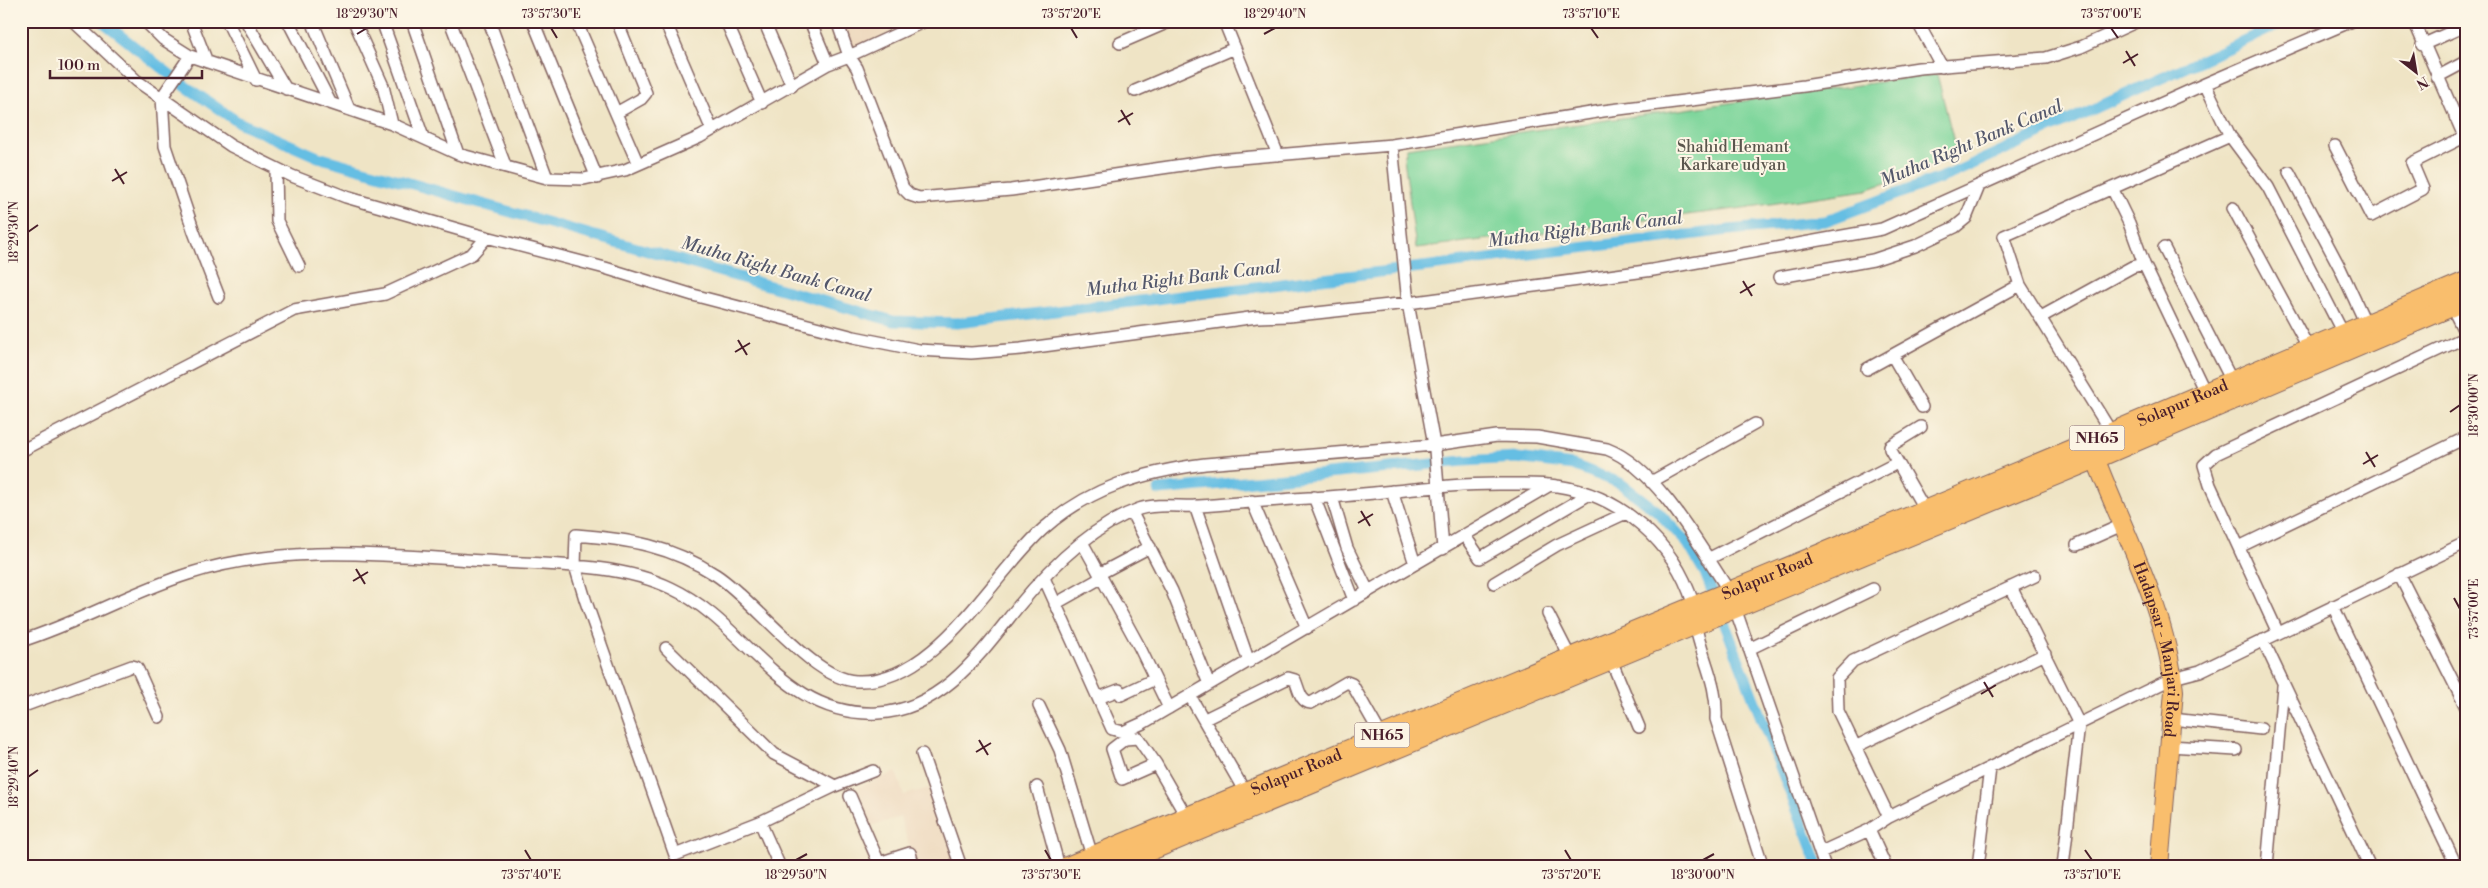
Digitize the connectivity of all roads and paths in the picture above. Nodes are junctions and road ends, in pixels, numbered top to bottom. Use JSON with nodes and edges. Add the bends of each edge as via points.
{"nodes":[{"id":1,"x":73,"y":21,"type":"edge"},
{"id":2,"x":145,"y":21,"type":"edge"},
{"id":3,"x":191,"y":21,"type":"edge"},
{"id":4,"x":227,"y":21,"type":"edge"},
{"id":5,"x":246,"y":21,"type":"edge"},
{"id":6,"x":288,"y":21,"type":"edge"},
{"id":7,"x":312,"y":21,"type":"edge"},
{"id":8,"x":354,"y":21,"type":"edge"},
{"id":9,"x":382,"y":21,"type":"edge"},
{"id":10,"x":412,"y":21,"type":"edge"},
{"id":11,"x":450,"y":21,"type":"edge"},
{"id":12,"x":489,"y":21,"type":"edge"},
{"id":13,"x":533,"y":21,"type":"edge"},
{"id":14,"x":576,"y":21,"type":"edge"},
{"id":15,"x":617,"y":21,"type":"edge"},
{"id":16,"x":665,"y":21,"type":"edge"},
{"id":17,"x":726,"y":21,"type":"edge"},
{"id":18,"x":764,"y":21,"type":"edge"},
{"id":19,"x":810,"y":21,"type":"edge"},
{"id":20,"x":837,"y":21,"type":"edge"},
{"id":21,"x":925,"y":21,"type":"edge"},
{"id":22,"x":1171,"y":21,"type":"edge"},
{"id":23,"x":1224,"y":21,"type":"edge"},
{"id":24,"x":1917,"y":21,"type":"edge"},
{"id":25,"x":2138,"y":21,"type":"edge"},
{"id":26,"x":2352,"y":21,"type":"edge"},
{"id":27,"x":2414,"y":21,"type":"edge"},
{"id":28,"x":2467,"y":25,"type":"edge"},
{"id":29,"x":1120,"y":43,"type":"dead end"},
{"id":30,"x":2422,"y":45,"type":"junction"},
{"id":31,"x":1235,"y":48,"type":"junction"},
{"id":32,"x":849,"y":56,"type":"junction"},
{"id":33,"x":186,"y":61,"type":"junction"},
{"id":34,"x":207,"y":62,"type":"junction"},
{"id":35,"x":2467,"y":62,"type":"edge"},
{"id":36,"x":828,"y":64,"type":"junction"},
{"id":37,"x":1942,"y":67,"type":"junction"},
{"id":38,"x":2437,"y":77,"type":"junction"},
{"id":39,"x":256,"y":80,"type":"junction"},
{"id":40,"x":2205,"y":84,"type":"junction"},
{"id":41,"x":792,"y":86,"type":"junction"},
{"id":42,"x":286,"y":89,"type":"junction"},
{"id":43,"x":1135,"y":91,"type":"dead end"},
{"id":44,"x":164,"y":93,"type":"junction"},
{"id":45,"x":330,"y":102,"type":"junction"},
{"id":46,"x":762,"y":103,"type":"junction"},
{"id":47,"x":349,"y":109,"type":"junction"},
{"id":48,"x":2467,"y":111,"type":"edge"},
{"id":49,"x":616,"y":113,"type":"junction"},
{"id":50,"x":2455,"y":117,"type":"junction"},
{"id":51,"x":392,"y":124,"type":"junction"},
{"id":52,"x":712,"y":130,"type":"junction"},
{"id":53,"x":2230,"y":136,"type":"junction"},
{"id":54,"x":423,"y":137,"type":"junction"},
{"id":55,"x":2465,"y":140,"type":"edge"},
{"id":56,"x":1392,"y":145,"type":"junction"},
{"id":57,"x":2335,"y":146,"type":"dead end"},
{"id":58,"x":458,"y":154,"type":"junction"},
{"id":59,"x":1278,"y":155,"type":"junction"},
{"id":60,"x":638,"y":164,"type":"junction"},
{"id":61,"x":505,"y":165,"type":"junction"},
{"id":62,"x":276,"y":169,"type":"junction"},
{"id":63,"x":2289,"y":172,"type":"dead end"},
{"id":64,"x":547,"y":178,"type":"junction"},
{"id":65,"x":597,"y":178,"type":"junction"},
{"id":66,"x":1979,"y":186,"type":"junction"},
{"id":67,"x":2112,"y":188,"type":"junction"},
{"id":68,"x":2233,"y":208,"type":"dead end"},
{"id":69,"x":487,"y":237,"type":"junction"},
{"id":70,"x":2164,"y":248,"type":"dead end"},
{"id":71,"x":2144,"y":264,"type":"junction"},
{"id":72,"x":299,"y":266,"type":"dead end"},
{"id":73,"x":1780,"y":277,"type":"dead end"},
{"id":74,"x":2467,"y":281,"type":"edge"},
{"id":75,"x":2020,"y":284,"type":"junction"},
{"id":76,"x":219,"y":297,"type":"dead end"},
{"id":77,"x":1408,"y":298,"type":"junction"},
{"id":78,"x":2460,"y":303,"type":"edge"},
{"id":79,"x":2041,"y":317,"type":"junction"},
{"id":80,"x":2366,"y":324,"type":"junction"},
{"id":81,"x":2343,"y":333,"type":"junction"},
{"id":82,"x":2467,"y":337,"type":"edge"},
{"id":83,"x":2308,"y":347,"type":"junction"},
{"id":84,"x":1892,"y":356,"type":"junction"},
{"id":85,"x":1867,"y":369,"type":"dead end"},
{"id":86,"x":2232,"y":381,"type":"junction"},
{"id":87,"x":2205,"y":392,"type":"junction"},
{"id":88,"x":1922,"y":407,"type":"dead end"},
{"id":89,"x":1755,"y":424,"type":"dead end"},
{"id":90,"x":1921,"y":427,"type":"dead end"},
{"id":91,"x":2111,"y":432,"type":"junction"},
{"id":92,"x":2467,"y":437,"type":"edge"},
{"id":93,"x":1434,"y":447,"type":"junction"},
{"id":94,"x":2092,"y":450,"type":"junction"},
{"id":95,"x":21,"y":451,"type":"edge"},
{"id":96,"x":1897,"y":463,"type":"junction"},
{"id":97,"x":1436,"y":482,"type":"junction"},
{"id":98,"x":1651,"y":482,"type":"junction"},
{"id":99,"x":1551,"y":484,"type":"junction"},
{"id":100,"x":1392,"y":491,"type":"junction"},
{"id":101,"x":1588,"y":495,"type":"junction"},
{"id":102,"x":1332,"y":496,"type":"junction"},
{"id":103,"x":1314,"y":497,"type":"junction"},
{"id":104,"x":1252,"y":501,"type":"junction"},
{"id":105,"x":1195,"y":506,"type":"junction"},
{"id":106,"x":1925,"y":510,"type":"junction"},
{"id":107,"x":1132,"y":512,"type":"junction"},
{"id":108,"x":1626,"y":513,"type":"junction"},
{"id":109,"x":2122,"y":525,"type":"junction"},
{"id":110,"x":1465,"y":536,"type":"junction"},
{"id":111,"x":1082,"y":542,"type":"junction"},
{"id":112,"x":2467,"y":542,"type":"edge"},
{"id":113,"x":2077,"y":545,"type":"dead end"},
{"id":114,"x":1150,"y":547,"type":"junction"},
{"id":115,"x":2239,"y":548,"type":"junction"},
{"id":116,"x":1443,"y":549,"type":"junction"},
{"id":117,"x":1708,"y":559,"type":"junction"},
{"id":118,"x":1415,"y":564,"type":"junction"},
{"id":119,"x":575,"y":566,"type":"junction"},
{"id":120,"x":2400,"y":574,"type":"junction"},
{"id":121,"x":1100,"y":576,"type":"junction"},
{"id":122,"x":2035,"y":576,"type":"dead end"},
{"id":123,"x":1044,"y":578,"type":"junction"},
{"id":124,"x":1494,"y":583,"type":"dead end"},
{"id":125,"x":2012,"y":586,"type":"junction"},
{"id":126,"x":1873,"y":589,"type":"dead end"},
{"id":127,"x":1368,"y":591,"type":"junction"},
{"id":128,"x":1354,"y":600,"type":"junction"},
{"id":129,"x":1730,"y":600,"type":"junction"},
{"id":130,"x":1055,"y":604,"type":"junction"},
{"id":131,"x":2333,"y":606,"type":"junction"},
{"id":132,"x":1548,"y":614,"type":"dead end"},
{"id":133,"x":1698,"y":614,"type":"junction"},
{"id":134,"x":1307,"y":628,"type":"junction"},
{"id":135,"x":2278,"y":633,"type":"junction"},
{"id":136,"x":2263,"y":640,"type":"junction"},
{"id":137,"x":21,"y":641,"type":"edge"},
{"id":138,"x":666,"y":648,"type":"dead end"},
{"id":139,"x":1750,"y":649,"type":"junction"},
{"id":140,"x":2044,"y":654,"type":"junction"},
{"id":141,"x":1570,"y":657,"type":"junction"},
{"id":142,"x":1611,"y":660,"type":"junction"},
{"id":143,"x":1249,"y":662,"type":"junction"},
{"id":144,"x":2173,"y":678,"type":"junction"},
{"id":145,"x":1155,"y":679,"type":"junction"},
{"id":146,"x":1209,"y":684,"type":"junction"},
{"id":147,"x":2284,"y":684,"type":"junction"},
{"id":148,"x":1190,"y":696,"type":"junction"},
{"id":149,"x":1098,"y":698,"type":"junction"},
{"id":150,"x":1040,"y":706,"type":"dead end"},
{"id":151,"x":21,"y":707,"type":"edge"},
{"id":152,"x":1169,"y":708,"type":"junction"},
{"id":153,"x":2467,"y":709,"type":"edge"},
{"id":154,"x":159,"y":717,"type":"dead end"},
{"id":155,"x":2172,"y":719,"type":"junction"},
{"id":156,"x":1205,"y":720,"type":"junction"},
{"id":157,"x":2079,"y":724,"type":"junction"},
{"id":158,"x":1639,"y":727,"type":"dead end"},
{"id":159,"x":2261,"y":729,"type":"dead end"},
{"id":160,"x":1381,"y":735,"type":"junction"},
{"id":161,"x":2169,"y":746,"type":"junction"},
{"id":162,"x":1855,"y":747,"type":"junction"},
{"id":163,"x":2236,"y":750,"type":"dead end"},
{"id":164,"x":922,"y":754,"type":"dead end"},
{"id":165,"x":1156,"y":764,"type":"dead end"},
{"id":166,"x":1990,"y":768,"type":"junction"},
{"id":167,"x":873,"y":771,"type":"dead end"},
{"id":168,"x":835,"y":786,"type":"junction"},
{"id":169,"x":1037,"y":787,"type":"dead end"},
{"id":170,"x":1245,"y":792,"type":"junction"},
{"id":171,"x":850,"y":796,"type":"dead end"},
{"id":172,"x":1186,"y":816,"type":"junction"},
{"id":173,"x":1889,"y":817,"type":"junction"},
{"id":174,"x":760,"y":822,"type":"junction"},
{"id":175,"x":1869,"y":830,"type":"junction"},
{"id":176,"x":1821,"y":852,"type":"junction"},
{"id":177,"x":1092,"y":856,"type":"junction"},
{"id":178,"x":1975,"y":865,"type":"edge"},
{"id":179,"x":780,"y":867,"type":"edge"},
{"id":180,"x":914,"y":867,"type":"edge"},
{"id":181,"x":961,"y":867,"type":"edge"},
{"id":182,"x":1059,"y":867,"type":"edge"},
{"id":183,"x":1066,"y":867,"type":"edge"},
{"id":184,"x":1111,"y":867,"type":"edge"},
{"id":185,"x":1763,"y":867,"type":"edge"},
{"id":186,"x":1825,"y":867,"type":"edge"},
{"id":187,"x":1886,"y":867,"type":"edge"},
{"id":188,"x":2063,"y":867,"type":"edge"},
{"id":189,"x":2159,"y":867,"type":"edge"},
{"id":190,"x":2267,"y":867,"type":"edge"},
{"id":191,"x":2370,"y":867,"type":"edge"},
{"id":192,"x":2457,"y":867,"type":"edge"}],
"edges":[{"from":1,"to":44,"type":"street","via":[[137,81]]},
{"from":2,"to":33,"type":"street"},
{"from":3,"to":34,"type":"street"},
{"from":4,"to":39,"type":"street"},
{"from":5,"to":42,"type":"street"},
{"from":6,"to":45,"type":"street"},
{"from":7,"to":47,"type":"street"},
{"from":8,"to":51,"type":"street","via":[[383,86]]},
{"from":9,"to":54,"type":"street"},
{"from":10,"to":58,"type":"street"},
{"from":11,"to":61,"type":"street"},
{"from":12,"to":64,"type":"street"},
{"from":13,"to":65,"type":"street"},
{"from":14,"to":49,"type":"street"},
{"from":15,"to":49,"type":"street","via":[[646,93]]},
{"from":16,"to":52,"type":"street"},
{"from":17,"to":46,"type":"street"},
{"from":18,"to":41,"type":"street"},
{"from":19,"to":36,"type":"street"},
{"from":20,"to":32,"type":"street"},
{"from":21,"to":32,"type":"street"},
{"from":22,"to":29,"type":"street"},
{"from":23,"to":31,"type":"street"},
{"from":24,"to":37,"type":"street"},
{"from":25,"to":37,"type":"street","via":[[2046,58]]},
{"from":26,"to":40,"type":"street"},
{"from":27,"to":30,"type":"street"},
{"from":28,"to":30,"type":"street"},
{"from":30,"to":38,"type":"street"},
{"from":31,"to":43,"type":"street"},
{"from":31,"to":59,"type":"street"},
{"from":32,"to":36,"type":"street"},
{"from":32,"to":59,"type":"street","via":[[857,68],[900,182],[910,195],[919,198],[1011,190],[1217,160]]},
{"from":33,"to":34,"type":"street"},
{"from":33,"to":44,"type":"street"},
{"from":34,"to":39,"type":"street"},
{"from":35,"to":38,"type":"street"},
{"from":36,"to":41,"type":"street"},
{"from":37,"to":56,"type":"street","via":[[1603,111]]},
{"from":38,"to":50,"type":"street"},
{"from":39,"to":42,"type":"street"},
{"from":40,"to":53,"type":"street"},
{"from":40,"to":66,"type":"street"},
{"from":41,"to":46,"type":"street"},
{"from":42,"to":45,"type":"street"},
{"from":44,"to":62,"type":"street","via":[[231,146]]},
{"from":44,"to":76,"type":"street","via":[[167,156]]},
{"from":45,"to":47,"type":"street"},
{"from":46,"to":52,"type":"street"},
{"from":47,"to":51,"type":"street"},
{"from":48,"to":50,"type":"street"},
{"from":49,"to":60,"type":"street"},
{"from":50,"to":55,"type":"street"},
{"from":51,"to":54,"type":"street"},
{"from":52,"to":60,"type":"street"},
{"from":53,"to":67,"type":"street"},
{"from":53,"to":81,"type":"street","via":[[2268,187]]},
{"from":54,"to":58,"type":"street"},
{"from":55,"to":57,"type":"street","via":[[2412,163],[2423,189],[2370,216]]},
{"from":56,"to":59,"type":"street"},
{"from":56,"to":77,"type":"street"},
{"from":58,"to":61,"type":"street"},
{"from":60,"to":65,"type":"street"},
{"from":61,"to":64,"type":"street"},
{"from":62,"to":69,"type":"street","via":[[346,197]]},
{"from":62,"to":72,"type":"street","via":[[277,221]]},
{"from":63,"to":80,"type":"street"},
{"from":64,"to":65,"type":"street"},
{"from":66,"to":73,"type":"street","via":[[1966,218],[1955,227],[1915,246],[1873,260]]},
{"from":66,"to":77,"type":"street","via":[[1882,229],[1653,270]]},
{"from":67,"to":71,"type":"street"},
{"from":67,"to":75,"type":"street","via":[[2004,236]]},
{"from":68,"to":83,"type":"street"},
{"from":69,"to":77,"type":"street","via":[[693,295],[854,337],[919,350],[971,353],[1021,349]]},
{"from":69,"to":95,"type":"street","via":[[472,254],[385,294],[294,310]]},
{"from":70,"to":86,"type":"street"},
{"from":71,"to":79,"type":"street","via":[[2132,267]]},
{"from":71,"to":87,"type":"street"},
{"from":74,"to":80,"type":"highway","name":"Solapur Road","number":"NH65"},
{"from":75,"to":79,"type":"street"},
{"from":75,"to":84,"type":"street"},
{"from":77,"to":93,"type":"street"},
{"from":78,"to":82,"type":"street"},
{"from":78,"to":94,"type":"highway","name":"Solapur Road","number":"NH65"},
{"from":79,"to":91,"type":"street"},
{"from":80,"to":81,"type":"highway","name":"Solapur Road","number":"NH65"},
{"from":81,"to":83,"type":"highway","name":"Solapur Road","number":"NH65"},
{"from":82,"to":115,"type":"street","via":[[2216,454],[2204,464],[2210,485]]},
{"from":83,"to":86,"type":"highway","name":"Solapur Road","number":"NH65"},
{"from":84,"to":85,"type":"street"},
{"from":84,"to":88,"type":"street"},
{"from":86,"to":87,"type":"highway","name":"Solapur Road","number":"NH65"},
{"from":87,"to":91,"type":"highway","name":"Solapur Road","number":"NH65"},
{"from":89,"to":98,"type":"street"},
{"from":90,"to":96,"type":"street","via":[[1890,446]]},
{"from":91,"to":94,"type":"highway","name":"Solapur Road","number":"NH65"},
{"from":92,"to":115,"type":"street"},
{"from":93,"to":97,"type":"street"},
{"from":93,"to":98,"type":"street","via":[[1518,435],[1607,449],[1626,459]]},
{"from":93,"to":119,"type":"street","via":[[1164,469],[1106,488],[1043,530],[934,650],[898,674],[877,680],[854,681],[837,676],[810,660],[731,586],[684,558],[631,540],[576,536]]},
{"from":94,"to":106,"type":"highway","name":"Solapur Road","number":"NH65"},
{"from":94,"to":109,"type":"main road","name":"Hadapsar - Manjari Road"},
{"from":94,"to":129,"type":"highway","name":"Solapur Road","number":"NH65"},
{"from":96,"to":106,"type":"street"},
{"from":96,"to":117,"type":"street"},
{"from":97,"to":99,"type":"street"},
{"from":97,"to":100,"type":"street"},
{"from":97,"to":116,"type":"street"},
{"from":98,"to":117,"type":"street"},
{"from":99,"to":101,"type":"street"},
{"from":99,"to":110,"type":"street"},
{"from":100,"to":102,"type":"street"},
{"from":100,"to":118,"type":"street"},
{"from":101,"to":108,"type":"street"},
{"from":101,"to":110,"type":"street","via":[[1480,558]]},
{"from":102,"to":103,"type":"street"},
{"from":102,"to":127,"type":"street","via":[[1347,548]]},
{"from":103,"to":104,"type":"street"},
{"from":103,"to":128,"type":"street"},
{"from":104,"to":105,"type":"street"},
{"from":104,"to":134,"type":"street"},
{"from":105,"to":107,"type":"street","via":[[1147,507]]},
{"from":105,"to":143,"type":"street"},
{"from":106,"to":129,"type":"highway","name":"Solapur Road","number":"NH65"},
{"from":107,"to":111,"type":"street"},
{"from":107,"to":114,"type":"street"},
{"from":108,"to":124,"type":"street","via":[[1557,545]]},
{"from":108,"to":133,"type":"street","via":[[1660,542],[1674,562]]},
{"from":109,"to":113,"type":"street"},
{"from":109,"to":144,"type":"main road","name":"Hadapsar - Manjari Road","via":[[2163,629]]},
{"from":110,"to":116,"type":"street"},
{"from":111,"to":121,"type":"street"},
{"from":111,"to":123,"type":"street"},
{"from":112,"to":120,"type":"street"},
{"from":114,"to":121,"type":"street"},
{"from":114,"to":146,"type":"street","via":[[1172,591]]},
{"from":115,"to":135,"type":"street"},
{"from":116,"to":118,"type":"street"},
{"from":117,"to":129,"type":"street"},
{"from":118,"to":127,"type":"street"},
{"from":119,"to":123,"type":"street","via":[[653,580],[683,594],[710,610],[791,688],[836,708],[864,713],[901,710],[933,695],[972,663]]},
{"from":119,"to":137,"type":"street","via":[[381,554],[296,553],[189,574],[51,632]]},
{"from":119,"to":174,"type":"street","via":[[613,684],[675,855]]},
{"from":120,"to":131,"type":"street"},
{"from":120,"to":153,"type":"street"},
{"from":121,"to":130,"type":"street"},
{"from":121,"to":145,"type":"street"},
{"from":122,"to":125,"type":"street"},
{"from":123,"to":130,"type":"street"},
{"from":125,"to":140,"type":"street"},
{"from":125,"to":162,"type":"street","via":[[1853,661],[1837,678],[1838,711]]},
{"from":126,"to":139,"type":"street"},
{"from":127,"to":128,"type":"street"},
{"from":128,"to":134,"type":"street"},
{"from":129,"to":133,"type":"highway","name":"Solapur Road","number":"NH65"},
{"from":129,"to":139,"type":"street"},
{"from":130,"to":149,"type":"street"},
{"from":131,"to":135,"type":"street"},
{"from":131,"to":192,"type":"street"},
{"from":132,"to":141,"type":"street"},
{"from":133,"to":141,"type":"highway","name":"Solapur Road","number":"NH65"},
{"from":133,"to":142,"type":"highway","name":"Solapur Road","number":"NH65"},
{"from":133,"to":185,"type":"street","via":[[1717,697],[1716,719]]},
{"from":134,"to":143,"type":"street"},
{"from":135,"to":136,"type":"street"},
{"from":136,"to":144,"type":"street","via":[[2200,671]]},
{"from":136,"to":147,"type":"street"},
{"from":138,"to":168,"type":"street","via":[[774,754]]},
{"from":139,"to":176,"type":"street"},
{"from":140,"to":157,"type":"street"},
{"from":140,"to":162,"type":"street"},
{"from":141,"to":160,"type":"highway","name":"Solapur Road","number":"NH65"},
{"from":142,"to":158,"type":"street"},
{"from":142,"to":184,"type":"highway","name":"Solapur Road","number":"NH65"},
{"from":143,"to":146,"type":"street"},
{"from":144,"to":155,"type":"main road","name":"Hadapsar - Manjari Road"},
{"from":144,"to":157,"type":"street"},
{"from":145,"to":149,"type":"street","via":[[1121,695],[1119,690]]},
{"from":145,"to":152,"type":"street"},
{"from":146,"to":148,"type":"street"},
{"from":147,"to":190,"type":"street"},
{"from":147,"to":191,"type":"street"},
{"from":148,"to":152,"type":"street"},
{"from":148,"to":156,"type":"street"},
{"from":149,"to":152,"type":"street","via":[[1112,728],[1117,731],[1131,729]]},
{"from":150,"to":177,"type":"street","via":[[1060,750]]},
{"from":151,"to":154,"type":"street","via":[[132,666],[136,667]]},
{"from":155,"to":159,"type":"street"},
{"from":155,"to":161,"type":"main road","name":"Hadapsar - Manjari Road"},
{"from":156,"to":160,"type":"street","via":[[1288,678],[1295,680],[1302,700],[1311,703],[1347,682],[1352,684]]},
{"from":156,"to":170,"type":"street"},
{"from":157,"to":166,"type":"street"},
{"from":157,"to":188,"type":"street"},
{"from":160,"to":170,"type":"highway","name":"Solapur Road","number":"NH65"},
{"from":161,"to":163,"type":"street"},
{"from":161,"to":189,"type":"main road","name":"Hadapsar - Manjari Road"},
{"from":162,"to":173,"type":"street"},
{"from":164,"to":181,"type":"street"},
{"from":165,"to":172,"type":"street"},
{"from":166,"to":173,"type":"street"},
{"from":166,"to":178,"type":"street"},
{"from":167,"to":168,"type":"street"},
{"from":168,"to":174,"type":"street"},
{"from":169,"to":182,"type":"street"},
{"from":170,"to":172,"type":"highway","name":"Solapur Road","number":"NH65"},
{"from":171,"to":180,"type":"street","via":[[880,863],[910,853]]},
{"from":172,"to":177,"type":"highway","name":"Solapur Road","number":"NH65"},
{"from":173,"to":175,"type":"street"},
{"from":174,"to":179,"type":"street"},
{"from":175,"to":176,"type":"street"},
{"from":175,"to":187,"type":"street"},
{"from":176,"to":186,"type":"street"},
{"from":177,"to":183,"type":"highway","name":"Solapur Road","number":"NH65"}]}
